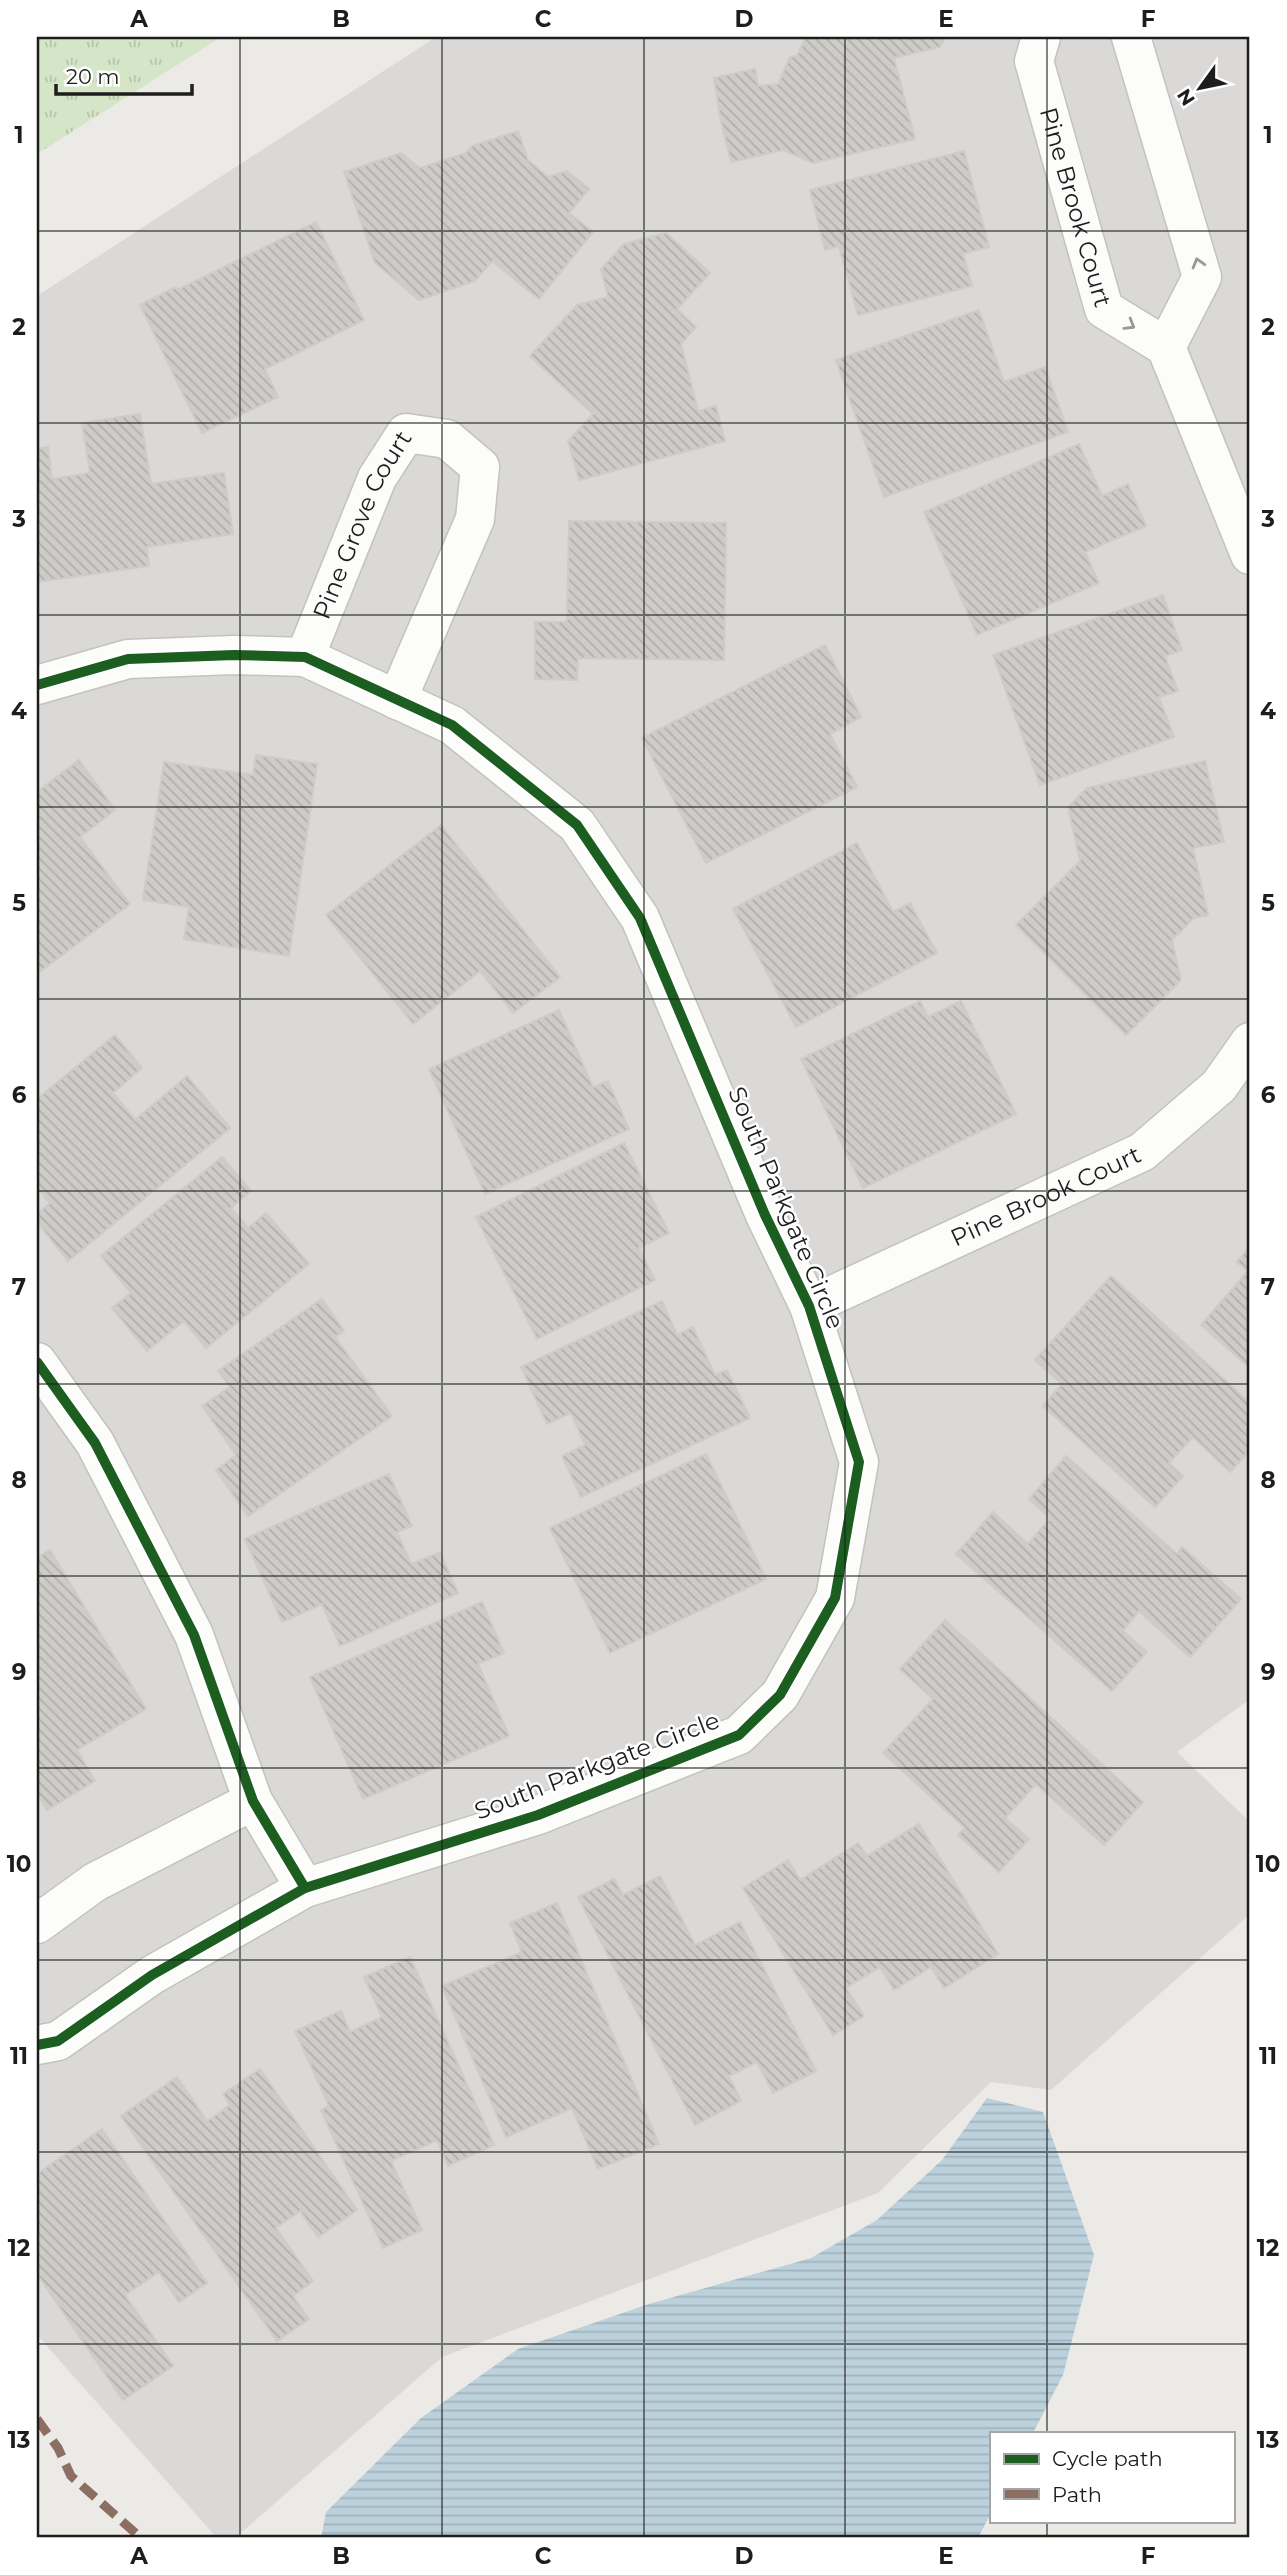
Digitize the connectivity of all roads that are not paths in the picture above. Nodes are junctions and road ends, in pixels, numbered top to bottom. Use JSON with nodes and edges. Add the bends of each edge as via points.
{"nodes":[{"id":1,"x":1041,"y":37,"type":"edge"},
{"id":2,"x":1131,"y":37,"type":"edge"},
{"id":3,"x":1166,"y":346,"type":"junction"},
{"id":4,"x":1250,"y":555,"type":"edge"},
{"id":5,"x":305,"y":657,"type":"junction"},
{"id":6,"x":37,"y":685,"type":"edge"},
{"id":7,"x":397,"y":700,"type":"junction"},
{"id":8,"x":1250,"y":1042,"type":"edge"},
{"id":9,"x":809,"y":1306,"type":"junction"},
{"id":10,"x":37,"y":1362,"type":"edge"},
{"id":11,"x":253,"y":1801,"type":"junction"},
{"id":12,"x":305,"y":1888,"type":"junction"},
{"id":13,"x":37,"y":1924,"type":"edge"},
{"id":14,"x":37,"y":2045,"type":"edge"}],
"edges":[{"from":1,"to":3,"type":"street","name":"Pine Brook Court","one_way":true,"via":[[1034,61],[1104,309]]},
{"from":3,"to":2,"type":"street","one_way":true,"via":[[1202,277]]},
{"from":3,"to":4,"type":"street"},
{"from":5,"to":6,"type":"street","name":"South Parkgate Circle","via":[[128,659]]},
{"from":5,"to":7,"type":"street","name":"South Parkgate Circle"},
{"from":5,"to":7,"type":"street","name":"Pine Grove Court","via":[[377,478],[407,433],[447,439],[480,467],[475,519]]},
{"from":7,"to":9,"type":"street","name":"South Parkgate Circle","via":[[453,725],[577,825],[640,918],[765,1215]]},
{"from":8,"to":9,"type":"street","name":"Pine Brook Court","via":[[1219,1086],[1142,1152]]},
{"from":9,"to":12,"type":"street","name":"South Parkgate Circle","via":[[859,1461],[835,1598],[780,1695],[740,1735],[538,1815]]},
{"from":10,"to":11,"type":"street","via":[[95,1443],[194,1635]]},
{"from":11,"to":12,"type":"street"},
{"from":11,"to":13,"type":"street","via":[[96,1882]]},
{"from":12,"to":14,"type":"street","name":"South Parkgate Circle","via":[[152,1975],[58,2041]]}]}
